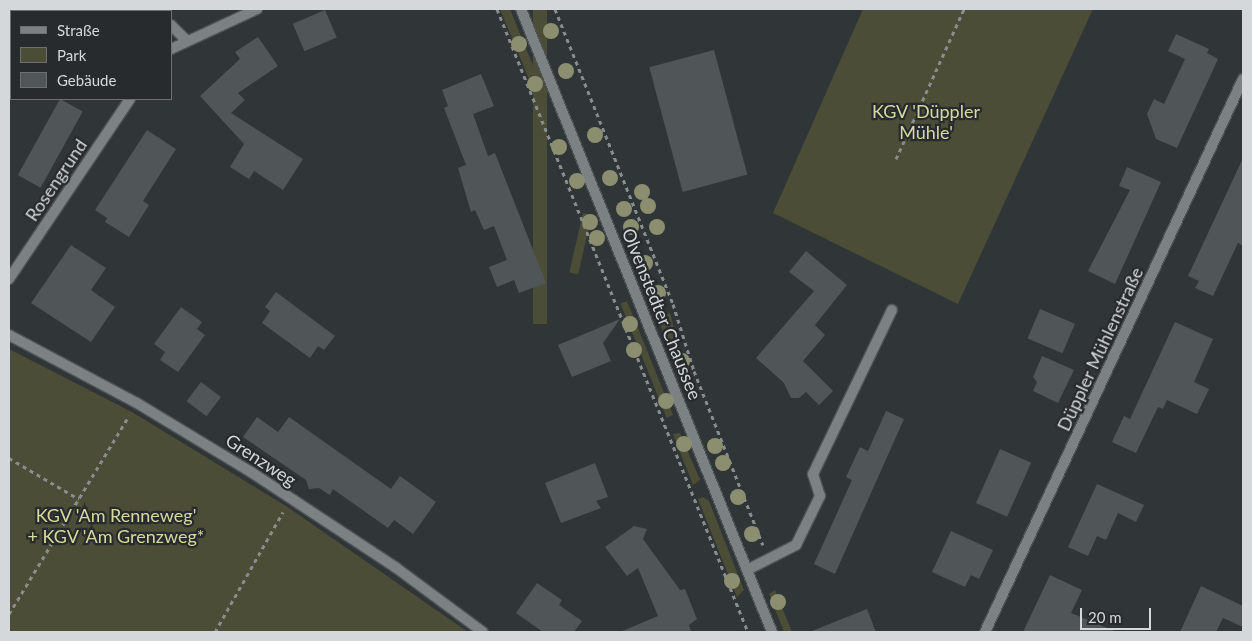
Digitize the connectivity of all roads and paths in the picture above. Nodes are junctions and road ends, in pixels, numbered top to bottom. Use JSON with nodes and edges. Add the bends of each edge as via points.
{"nodes":[{"id":1,"x":257,"y":9,"type":"edge"},
{"id":2,"x":497,"y":9,"type":"edge"},
{"id":3,"x":521,"y":9,"type":"edge"},
{"id":4,"x":555,"y":9,"type":"edge"},
{"id":5,"x":964,"y":9,"type":"edge"},
{"id":6,"x":172,"y":25,"type":"edge"},
{"id":7,"x":185,"y":40,"type":"junction"},
{"id":8,"x":172,"y":48,"type":"edge"},
{"id":9,"x":1243,"y":79,"type":"edge"},
{"id":10,"x":129,"y":100,"type":"edge"},
{"id":11,"x":896,"y":159,"type":"dead end"},
{"id":12,"x":9,"y":279,"type":"edge"},
{"id":13,"x":892,"y":310,"type":"dead end"},
{"id":14,"x":9,"y":335,"type":"edge"},
{"id":15,"x":137,"y":403,"type":"junction"},
{"id":16,"x":9,"y":458,"type":"edge"},
{"id":17,"x":79,"y":499,"type":"junction"},
{"id":18,"x":286,"y":506,"type":"dead end"},
{"id":19,"x":769,"y":559,"type":"junction"},
{"id":20,"x":747,"y":570,"type":"junction"},
{"id":21,"x":9,"y":614,"type":"edge"},
{"id":22,"x":215,"y":632,"type":"edge"},
{"id":23,"x":483,"y":632,"type":"edge"},
{"id":24,"x":748,"y":632,"type":"edge"},
{"id":25,"x":772,"y":632,"type":"edge"},
{"id":26,"x":985,"y":632,"type":"edge"}],
"edges":[{"from":1,"to":7,"type":"street"},
{"from":2,"to":24,"type":"path"},
{"from":3,"to":20,"type":"street","name":"Olvenstedter Chaussee"},
{"from":4,"to":19,"type":"path","name":"Olvenstedter Chaussee","via":[[673,304],[694,371]]},
{"from":5,"to":11,"type":"path"},
{"from":6,"to":7,"type":"street"},
{"from":7,"to":8,"type":"street"},
{"from":9,"to":26,"type":"street","name":"Düppler Mühlenstraße"},
{"from":10,"to":12,"type":"street","name":"Rosengrund"},
{"from":13,"to":19,"type":"street","via":[[813,474],[820,496],[796,545]]},
{"from":14,"to":15,"type":"street","name":"Grenzweg"},
{"from":15,"to":17,"type":"path"},
{"from":15,"to":23,"type":"street","name":"Grenzweg","via":[[300,504]]},
{"from":16,"to":17,"type":"path"},
{"from":17,"to":21,"type":"path"},
{"from":18,"to":22,"type":"path"},
{"from":19,"to":20,"type":"street"},
{"from":20,"to":25,"type":"street","name":"Olvenstedter Chaussee"}]}
